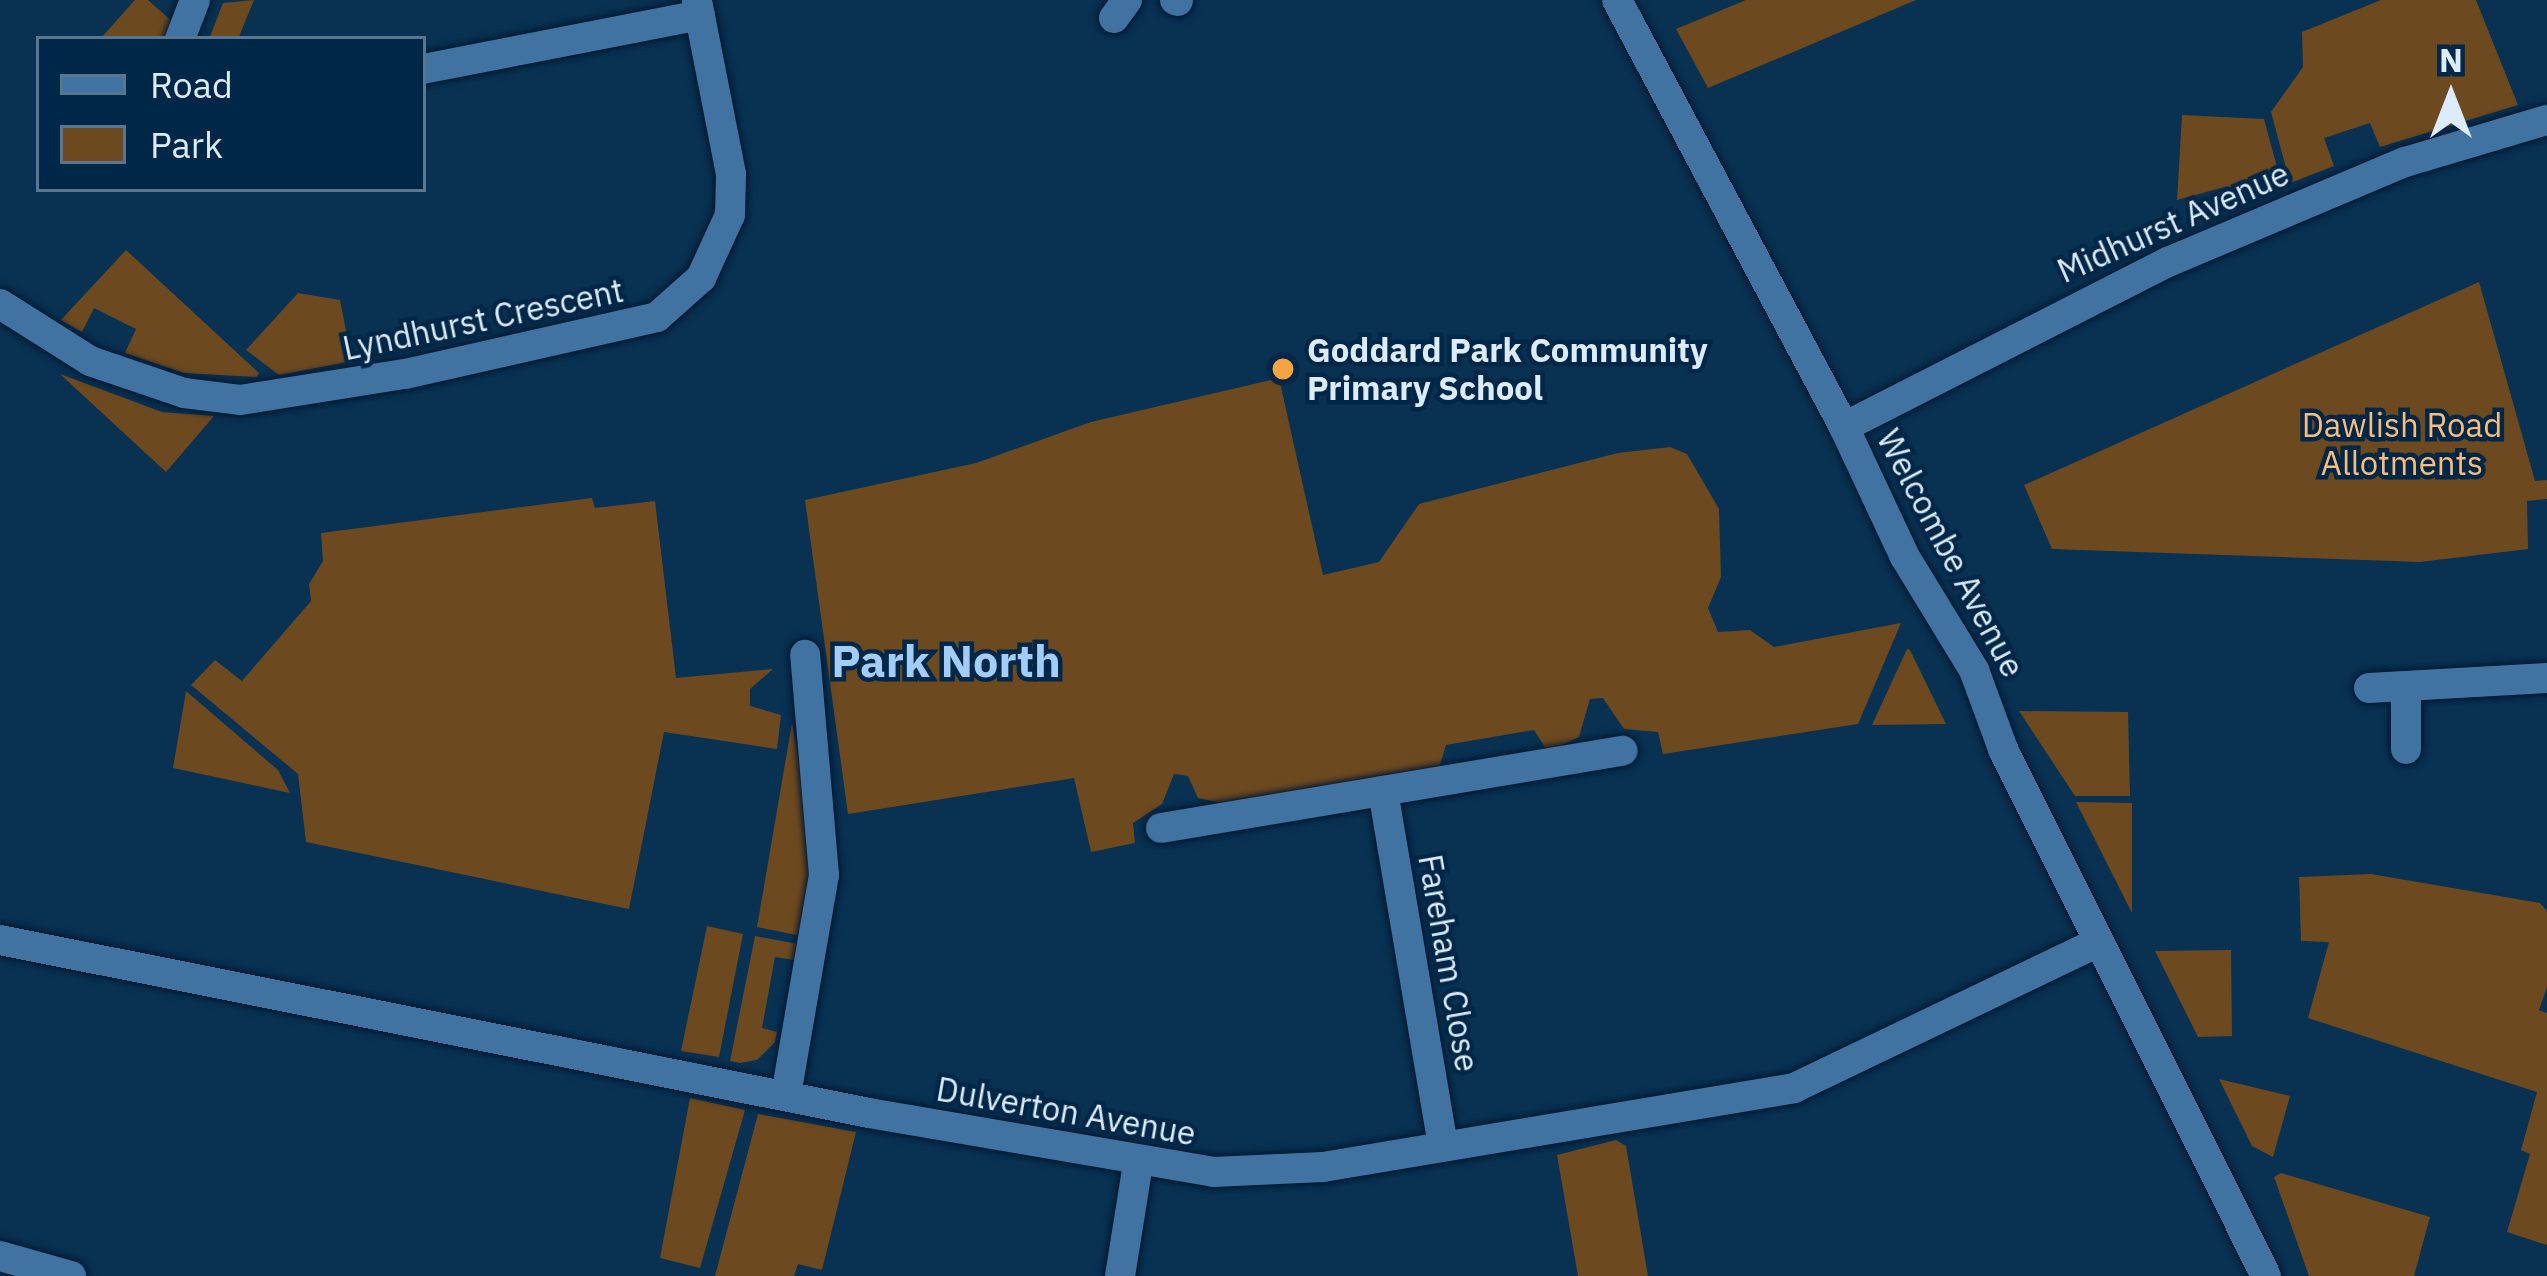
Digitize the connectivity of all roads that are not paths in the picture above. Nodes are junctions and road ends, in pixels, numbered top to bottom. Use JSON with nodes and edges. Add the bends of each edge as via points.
{"nodes":[{"id":1,"x":194,"y":0,"type":"edge"},
{"id":2,"x":1618,"y":0,"type":"edge"},
{"id":3,"x":698,"y":8,"type":"edge"},
{"id":4,"x":181,"y":36,"type":"edge"},
{"id":5,"x":426,"y":68,"type":"edge"},
{"id":6,"x":2547,"y":120,"type":"edge"},
{"id":7,"x":0,"y":304,"type":"edge"},
{"id":8,"x":1844,"y":427,"type":"junction"},
{"id":9,"x":805,"y":655,"type":"dead end"},
{"id":10,"x":2547,"y":679,"type":"edge"},
{"id":11,"x":2369,"y":688,"type":"dead end"},
{"id":12,"x":2406,"y":688,"type":"junction"},
{"id":13,"x":2406,"y":749,"type":"dead end"},
{"id":14,"x":1623,"y":751,"type":"dead end"},
{"id":15,"x":1383,"y":791,"type":"junction"},
{"id":16,"x":1161,"y":829,"type":"dead end"},
{"id":17,"x":0,"y":940,"type":"edge"},
{"id":18,"x":2097,"y":944,"type":"junction"},
{"id":19,"x":786,"y":1095,"type":"junction"},
{"id":20,"x":1443,"y":1147,"type":"junction"},
{"id":21,"x":1138,"y":1164,"type":"junction"},
{"id":22,"x":0,"y":1256,"type":"edge"},
{"id":23,"x":71,"y":1276,"type":"edge"},
{"id":24,"x":1120,"y":1276,"type":"edge"},
{"id":25,"x":2266,"y":1276,"type":"edge"}],
"edges":[{"from":1,"to":4,"type":"street"},
{"from":2,"to":8,"type":"street","name":"Welcombe Avenue"},
{"from":3,"to":5,"type":"street"},
{"from":3,"to":7,"type":"street","name":"Lyndhurst Crescent","via":[[731,174],[730,215],[712,263],[657,317],[362,383],[240,400],[184,393],[89,361]]},
{"from":6,"to":8,"type":"street","name":"Midhurst Avenue","via":[[2405,162],[2212,243],[2020,332]]},
{"from":8,"to":18,"type":"street","name":"Welcombe Avenue","via":[[1905,557],[1984,692]]},
{"from":9,"to":19,"type":"street","via":[[824,875]]},
{"from":10,"to":12,"type":"street"},
{"from":11,"to":12,"type":"street"},
{"from":12,"to":13,"type":"street"},
{"from":14,"to":15,"type":"street"},
{"from":15,"to":16,"type":"street"},
{"from":15,"to":20,"type":"street","name":"Fareham Close"},
{"from":17,"to":19,"type":"street","name":"Dulverton Avenue"},
{"from":18,"to":20,"type":"street","name":"Dulverton Avenue","via":[[1794,1088]]},
{"from":18,"to":25,"type":"street","name":"Welcombe Avenue","via":[[2152,1036]]},
{"from":19,"to":21,"type":"street","name":"Dulverton Avenue"},
{"from":20,"to":21,"type":"street","name":"Dulverton Avenue","via":[[1294,1170]]},
{"from":21,"to":24,"type":"street"},
{"from":22,"to":23,"type":"street"}]}
